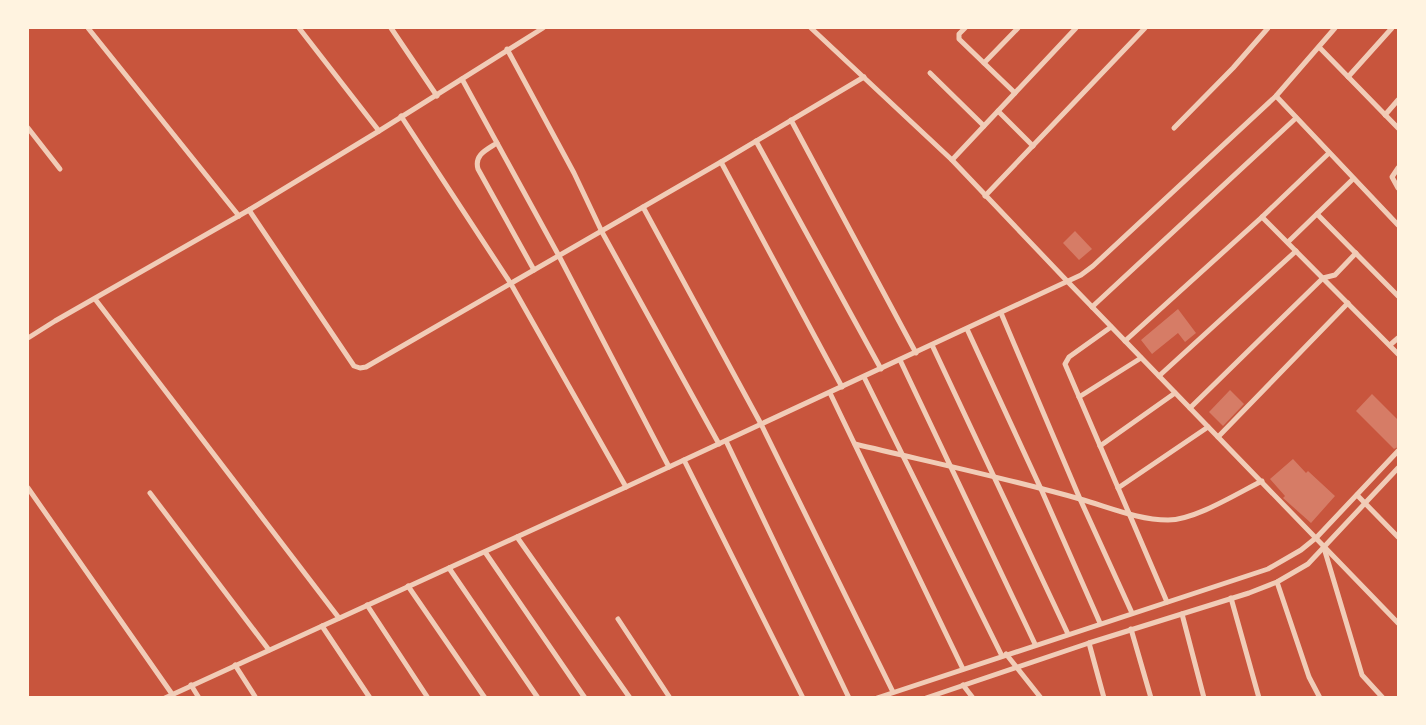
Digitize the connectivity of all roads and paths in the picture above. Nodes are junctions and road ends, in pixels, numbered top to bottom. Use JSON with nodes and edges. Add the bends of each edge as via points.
{"nodes":[{"id":1,"x":88,"y":28,"type":"edge"},
{"id":2,"x":299,"y":28,"type":"edge"},
{"id":3,"x":391,"y":28,"type":"edge"},
{"id":4,"x":543,"y":28,"type":"edge"},
{"id":5,"x":812,"y":28,"type":"edge"},
{"id":6,"x":964,"y":28,"type":"edge"},
{"id":7,"x":1018,"y":28,"type":"edge"},
{"id":8,"x":1076,"y":28,"type":"edge"},
{"id":9,"x":1145,"y":28,"type":"edge"},
{"id":10,"x":1268,"y":28,"type":"edge"},
{"id":11,"x":1335,"y":28,"type":"edge"},
{"id":12,"x":1392,"y":28,"type":"edge"},
{"id":13,"x":1319,"y":47,"type":"junction"},
{"id":14,"x":507,"y":49,"type":"junction"},
{"id":15,"x":984,"y":63,"type":"junction"},
{"id":16,"x":930,"y":73,"type":"dead end"},
{"id":17,"x":1348,"y":76,"type":"junction"},
{"id":18,"x":864,"y":77,"type":"junction"},
{"id":19,"x":462,"y":78,"type":"junction"},
{"id":20,"x":1015,"y":93,"type":"junction"},
{"id":21,"x":436,"y":96,"type":"junction"},
{"id":22,"x":1276,"y":96,"type":"junction"},
{"id":23,"x":1398,"y":100,"type":"edge"},
{"id":24,"x":998,"y":111,"type":"junction"},
{"id":25,"x":1385,"y":115,"type":"junction"},
{"id":26,"x":401,"y":116,"type":"junction"},
{"id":27,"x":1296,"y":118,"type":"junction"},
{"id":28,"x":791,"y":120,"type":"junction"},
{"id":29,"x":984,"y":126,"type":"junction"},
{"id":30,"x":28,"y":128,"type":"edge"},
{"id":31,"x":1174,"y":128,"type":"dead end"},
{"id":32,"x":1398,"y":128,"type":"edge"},
{"id":33,"x":379,"y":131,"type":"junction"},
{"id":34,"x":756,"y":141,"type":"junction"},
{"id":35,"x":497,"y":144,"type":"junction"},
{"id":36,"x":1033,"y":146,"type":"junction"},
{"id":37,"x":1329,"y":153,"type":"junction"},
{"id":38,"x":952,"y":160,"type":"junction"},
{"id":39,"x":721,"y":162,"type":"junction"},
{"id":40,"x":1398,"y":168,"type":"edge"},
{"id":41,"x":60,"y":169,"type":"dead end"},
{"id":42,"x":1353,"y":179,"type":"junction"},
{"id":43,"x":1398,"y":188,"type":"edge"},
{"id":44,"x":985,"y":196,"type":"junction"},
{"id":45,"x":643,"y":207,"type":"junction"},
{"id":46,"x":248,"y":210,"type":"junction"},
{"id":47,"x":1317,"y":214,"type":"junction"},
{"id":48,"x":239,"y":216,"type":"junction"},
{"id":49,"x":1262,"y":216,"type":"junction"},
{"id":50,"x":1398,"y":225,"type":"edge"},
{"id":51,"x":602,"y":232,"type":"junction"},
{"id":52,"x":1288,"y":242,"type":"junction"},
{"id":53,"x":1296,"y":251,"type":"junction"},
{"id":54,"x":1356,"y":253,"type":"junction"},
{"id":55,"x":559,"y":256,"type":"junction"},
{"id":56,"x":534,"y":270,"type":"junction"},
{"id":57,"x":1323,"y":278,"type":"junction"},
{"id":58,"x":1068,"y":282,"type":"junction"},
{"id":59,"x":511,"y":284,"type":"junction"},
{"id":60,"x":1398,"y":296,"type":"edge"},
{"id":61,"x":94,"y":299,"type":"junction"},
{"id":62,"x":1348,"y":303,"type":"junction"},
{"id":63,"x":1092,"y":307,"type":"junction"},
{"id":64,"x":1001,"y":314,"type":"junction"},
{"id":65,"x":1111,"y":326,"type":"junction"},
{"id":66,"x":967,"y":329,"type":"junction"},
{"id":67,"x":28,"y":338,"type":"edge"},
{"id":68,"x":1398,"y":338,"type":"edge"},
{"id":69,"x":1125,"y":341,"type":"junction"},
{"id":70,"x":932,"y":345,"type":"junction"},
{"id":71,"x":1390,"y":345,"type":"junction"},
{"id":72,"x":916,"y":353,"type":"junction"},
{"id":73,"x":1398,"y":354,"type":"edge"},
{"id":74,"x":1142,"y":358,"type":"junction"},
{"id":75,"x":900,"y":360,"type":"junction"},
{"id":76,"x":881,"y":369,"type":"junction"},
{"id":77,"x":1159,"y":376,"type":"junction"},
{"id":78,"x":864,"y":377,"type":"junction"},
{"id":79,"x":842,"y":387,"type":"junction"},
{"id":80,"x":830,"y":393,"type":"junction"},
{"id":81,"x":1175,"y":393,"type":"junction"},
{"id":82,"x":1079,"y":397,"type":"junction"},
{"id":83,"x":1190,"y":408,"type":"junction"},
{"id":84,"x":761,"y":424,"type":"junction"},
{"id":85,"x":1208,"y":426,"type":"junction"},
{"id":86,"x":1218,"y":437,"type":"junction"},
{"id":87,"x":726,"y":441,"type":"junction"},
{"id":88,"x":719,"y":444,"type":"junction"},
{"id":89,"x":855,"y":444,"type":"junction"},
{"id":90,"x":1100,"y":446,"type":"junction"},
{"id":91,"x":1398,"y":450,"type":"edge"},
{"id":92,"x":903,"y":455,"type":"junction"},
{"id":93,"x":684,"y":460,"type":"junction"},
{"id":94,"x":669,"y":467,"type":"junction"},
{"id":95,"x":951,"y":467,"type":"junction"},
{"id":96,"x":1398,"y":468,"type":"edge"},
{"id":97,"x":1393,"y":473,"type":"junction"},
{"id":98,"x":994,"y":478,"type":"junction"},
{"id":99,"x":1398,"y":479,"type":"edge"},
{"id":100,"x":1262,"y":481,"type":"junction"},
{"id":101,"x":626,"y":487,"type":"junction"},
{"id":102,"x":28,"y":488,"type":"edge"},
{"id":103,"x":1118,"y":488,"type":"junction"},
{"id":104,"x":1040,"y":489,"type":"junction"},
{"id":105,"x":150,"y":493,"type":"dead end"},
{"id":106,"x":1357,"y":495,"type":"junction"},
{"id":107,"x":1080,"y":499,"type":"junction"},
{"id":108,"x":1365,"y":503,"type":"junction"},
{"id":109,"x":1130,"y":514,"type":"junction"},
{"id":110,"x":517,"y":537,"type":"junction"},
{"id":111,"x":1317,"y":537,"type":"junction"},
{"id":112,"x":1398,"y":537,"type":"edge"},
{"id":113,"x":1325,"y":547,"type":"junction"},
{"id":114,"x":485,"y":552,"type":"junction"},
{"id":115,"x":450,"y":568,"type":"junction"},
{"id":116,"x":1277,"y":582,"type":"junction"},
{"id":117,"x":408,"y":586,"type":"junction"},
{"id":118,"x":1231,"y":598,"type":"junction"},
{"id":119,"x":1167,"y":602,"type":"junction"},
{"id":120,"x":367,"y":605,"type":"junction"},
{"id":121,"x":1132,"y":613,"type":"junction"},
{"id":122,"x":1182,"y":614,"type":"junction"},
{"id":123,"x":339,"y":618,"type":"junction"},
{"id":124,"x":618,"y":619,"type":"dead end"},
{"id":125,"x":1398,"y":622,"type":"edge"},
{"id":126,"x":1100,"y":623,"type":"junction"},
{"id":127,"x":322,"y":626,"type":"junction"},
{"id":128,"x":1131,"y":629,"type":"junction"},
{"id":129,"x":1068,"y":634,"type":"junction"},
{"id":130,"x":1089,"y":643,"type":"junction"},
{"id":131,"x":1035,"y":644,"type":"junction"},
{"id":132,"x":270,"y":650,"type":"junction"},
{"id":133,"x":1004,"y":655,"type":"junction"},
{"id":134,"x":235,"y":665,"type":"junction"},
{"id":135,"x":963,"y":668,"type":"junction"},
{"id":136,"x":1017,"y":668,"type":"junction"},
{"id":137,"x":191,"y":685,"type":"junction"},
{"id":138,"x":963,"y":685,"type":"junction"},
{"id":139,"x":893,"y":692,"type":"junction"},
{"id":140,"x":172,"y":694,"type":"junction"},
{"id":141,"x":164,"y":698,"type":"edge"},
{"id":142,"x":199,"y":698,"type":"edge"},
{"id":143,"x":256,"y":698,"type":"edge"},
{"id":144,"x":370,"y":698,"type":"edge"},
{"id":145,"x":428,"y":698,"type":"edge"},
{"id":146,"x":485,"y":698,"type":"edge"},
{"id":147,"x":538,"y":698,"type":"edge"},
{"id":148,"x":585,"y":698,"type":"edge"},
{"id":149,"x":630,"y":698,"type":"edge"},
{"id":150,"x":670,"y":698,"type":"edge"},
{"id":151,"x":802,"y":698,"type":"edge"},
{"id":152,"x":849,"y":698,"type":"edge"},
{"id":153,"x":877,"y":698,"type":"edge"},
{"id":154,"x":926,"y":698,"type":"edge"},
{"id":155,"x":972,"y":698,"type":"edge"},
{"id":156,"x":1041,"y":698,"type":"edge"},
{"id":157,"x":1104,"y":698,"type":"edge"},
{"id":158,"x":1151,"y":698,"type":"edge"},
{"id":159,"x":1204,"y":698,"type":"edge"},
{"id":160,"x":1259,"y":698,"type":"edge"},
{"id":161,"x":1320,"y":698,"type":"edge"},
{"id":162,"x":1382,"y":698,"type":"edge"}],
"edges":[{"from":1,"to":48,"type":"street"},
{"from":2,"to":33,"type":"street"},
{"from":3,"to":21,"type":"street"},
{"from":4,"to":14,"type":"street"},
{"from":5,"to":18,"type":"street"},
{"from":6,"to":15,"type":"street","via":[[959,39]]},
{"from":7,"to":15,"type":"street"},
{"from":8,"to":20,"type":"street"},
{"from":9,"to":36,"type":"street"},
{"from":10,"to":31,"type":"street"},
{"from":11,"to":13,"type":"street"},
{"from":12,"to":17,"type":"street"},
{"from":13,"to":17,"type":"street"},
{"from":13,"to":22,"type":"street"},
{"from":14,"to":19,"type":"street"},
{"from":14,"to":51,"type":"street"},
{"from":15,"to":20,"type":"street"},
{"from":16,"to":29,"type":"street"},
{"from":17,"to":25,"type":"street"},
{"from":18,"to":28,"type":"street"},
{"from":18,"to":38,"type":"street"},
{"from":19,"to":21,"type":"street"},
{"from":19,"to":35,"type":"street"},
{"from":20,"to":24,"type":"street"},
{"from":21,"to":26,"type":"street"},
{"from":22,"to":27,"type":"street"},
{"from":22,"to":58,"type":"street","via":[[1093,266]]},
{"from":23,"to":25,"type":"street"},
{"from":24,"to":29,"type":"street"},
{"from":24,"to":36,"type":"street"},
{"from":25,"to":32,"type":"street"},
{"from":26,"to":33,"type":"street"},
{"from":26,"to":59,"type":"street"},
{"from":27,"to":37,"type":"street"},
{"from":27,"to":63,"type":"street"},
{"from":28,"to":34,"type":"street"},
{"from":28,"to":72,"type":"street"},
{"from":29,"to":38,"type":"street"},
{"from":30,"to":41,"type":"street"},
{"from":33,"to":46,"type":"street"},
{"from":34,"to":39,"type":"street"},
{"from":34,"to":76,"type":"street"},
{"from":35,"to":55,"type":"street"},
{"from":35,"to":56,"type":"street","via":[[480,154],[478,169]]},
{"from":36,"to":44,"type":"street"},
{"from":37,"to":42,"type":"street"},
{"from":37,"to":49,"type":"street"},
{"from":38,"to":44,"type":"street"},
{"from":39,"to":45,"type":"street"},
{"from":39,"to":79,"type":"street"},
{"from":40,"to":43,"type":"street","via":[[1392,177]]},
{"from":42,"to":47,"type":"street"},
{"from":42,"to":50,"type":"street"},
{"from":44,"to":58,"type":"street"},
{"from":45,"to":51,"type":"street"},
{"from":45,"to":84,"type":"street"},
{"from":46,"to":48,"type":"street"},
{"from":46,"to":59,"type":"street","via":[[348,358],[360,368]]},
{"from":47,"to":52,"type":"street"},
{"from":47,"to":54,"type":"street"},
{"from":48,"to":61,"type":"street"},
{"from":49,"to":52,"type":"street"},
{"from":49,"to":69,"type":"street"},
{"from":51,"to":55,"type":"street"},
{"from":51,"to":88,"type":"street"},
{"from":52,"to":53,"type":"street"},
{"from":53,"to":57,"type":"street"},
{"from":53,"to":77,"type":"street"},
{"from":54,"to":57,"type":"street","via":[[1335,275]]},
{"from":54,"to":60,"type":"street"},
{"from":55,"to":56,"type":"street"},
{"from":55,"to":94,"type":"street"},
{"from":56,"to":59,"type":"street"},
{"from":57,"to":62,"type":"street"},
{"from":57,"to":83,"type":"street"},
{"from":58,"to":63,"type":"street"},
{"from":58,"to":64,"type":"street"},
{"from":59,"to":101,"type":"street"},
{"from":61,"to":67,"type":"street"},
{"from":61,"to":123,"type":"street"},
{"from":62,"to":71,"type":"street"},
{"from":62,"to":86,"type":"street"},
{"from":63,"to":65,"type":"street"},
{"from":64,"to":66,"type":"street"},
{"from":64,"to":107,"type":"street"},
{"from":65,"to":69,"type":"street"},
{"from":65,"to":82,"type":"street","via":[[1066,360],[1066,368]]},
{"from":66,"to":70,"type":"street"},
{"from":66,"to":104,"type":"street"},
{"from":68,"to":71,"type":"street"},
{"from":69,"to":74,"type":"street"},
{"from":70,"to":72,"type":"street"},
{"from":70,"to":98,"type":"street"},
{"from":71,"to":73,"type":"street"},
{"from":72,"to":75,"type":"street"},
{"from":74,"to":77,"type":"street"},
{"from":74,"to":82,"type":"street"},
{"from":75,"to":76,"type":"street"},
{"from":75,"to":95,"type":"street"},
{"from":76,"to":78,"type":"street"},
{"from":77,"to":81,"type":"street"},
{"from":78,"to":79,"type":"street"},
{"from":78,"to":92,"type":"street"},
{"from":79,"to":80,"type":"street"},
{"from":80,"to":84,"type":"street"},
{"from":80,"to":89,"type":"street"},
{"from":81,"to":83,"type":"street"},
{"from":81,"to":90,"type":"street"},
{"from":82,"to":90,"type":"street"},
{"from":83,"to":85,"type":"street"},
{"from":84,"to":87,"type":"street"},
{"from":84,"to":139,"type":"street"},
{"from":85,"to":86,"type":"street"},
{"from":85,"to":103,"type":"street"},
{"from":86,"to":100,"type":"street"},
{"from":87,"to":88,"type":"street"},
{"from":87,"to":152,"type":"street"},
{"from":88,"to":93,"type":"street"},
{"from":89,"to":92,"type":"street"},
{"from":89,"to":135,"type":"street"},
{"from":90,"to":103,"type":"street"},
{"from":91,"to":106,"type":"street"},
{"from":92,"to":95,"type":"street"},
{"from":92,"to":133,"type":"street"},
{"from":93,"to":94,"type":"street"},
{"from":93,"to":151,"type":"street"},
{"from":94,"to":101,"type":"street"},
{"from":95,"to":98,"type":"street"},
{"from":95,"to":131,"type":"street"},
{"from":96,"to":97,"type":"street"},
{"from":97,"to":99,"type":"street"},
{"from":97,"to":108,"type":"street"},
{"from":98,"to":104,"type":"street"},
{"from":98,"to":129,"type":"street"},
{"from":100,"to":109,"type":"street","via":[[1181,519]]},
{"from":100,"to":111,"type":"street"},
{"from":101,"to":110,"type":"street"},
{"from":102,"to":140,"type":"street"},
{"from":103,"to":109,"type":"street"},
{"from":104,"to":107,"type":"street"},
{"from":104,"to":126,"type":"street"},
{"from":105,"to":132,"type":"street"},
{"from":106,"to":108,"type":"street"},
{"from":106,"to":111,"type":"street"},
{"from":107,"to":109,"type":"street"},
{"from":107,"to":121,"type":"street"},
{"from":108,"to":112,"type":"street"},
{"from":108,"to":113,"type":"street"},
{"from":109,"to":119,"type":"street"},
{"from":110,"to":114,"type":"street"},
{"from":110,"to":149,"type":"street"},
{"from":111,"to":113,"type":"street"},
{"from":111,"to":119,"type":"street","via":[[1268,569]]},
{"from":113,"to":116,"type":"street","via":[[1308,564]]},
{"from":113,"to":125,"type":"street"},
{"from":113,"to":162,"type":"street","via":[[1362,675]]},
{"from":114,"to":115,"type":"street"},
{"from":114,"to":148,"type":"street"},
{"from":115,"to":117,"type":"street"},
{"from":115,"to":147,"type":"street"},
{"from":116,"to":118,"type":"street"},
{"from":116,"to":161,"type":"street","via":[[1309,677]]},
{"from":117,"to":120,"type":"street"},
{"from":117,"to":146,"type":"street"},
{"from":118,"to":122,"type":"street"},
{"from":118,"to":160,"type":"street"},
{"from":119,"to":121,"type":"street"},
{"from":120,"to":123,"type":"street"},
{"from":120,"to":145,"type":"street"},
{"from":121,"to":126,"type":"street"},
{"from":122,"to":128,"type":"street"},
{"from":122,"to":159,"type":"street"},
{"from":123,"to":127,"type":"street"},
{"from":124,"to":150,"type":"street"},
{"from":126,"to":129,"type":"street"},
{"from":127,"to":132,"type":"street"},
{"from":127,"to":144,"type":"street"},
{"from":128,"to":130,"type":"street"},
{"from":128,"to":158,"type":"street"},
{"from":129,"to":131,"type":"street"},
{"from":130,"to":136,"type":"street"},
{"from":130,"to":157,"type":"street"},
{"from":131,"to":133,"type":"street"},
{"from":132,"to":134,"type":"street"},
{"from":133,"to":135,"type":"street"},
{"from":133,"to":136,"type":"street"},
{"from":134,"to":137,"type":"street"},
{"from":134,"to":143,"type":"street"},
{"from":135,"to":139,"type":"street"},
{"from":136,"to":138,"type":"street"},
{"from":136,"to":156,"type":"street"},
{"from":137,"to":140,"type":"street"},
{"from":137,"to":142,"type":"street"},
{"from":138,"to":154,"type":"street"},
{"from":138,"to":155,"type":"street"},
{"from":139,"to":153,"type":"street"},
{"from":140,"to":141,"type":"street"}]}
